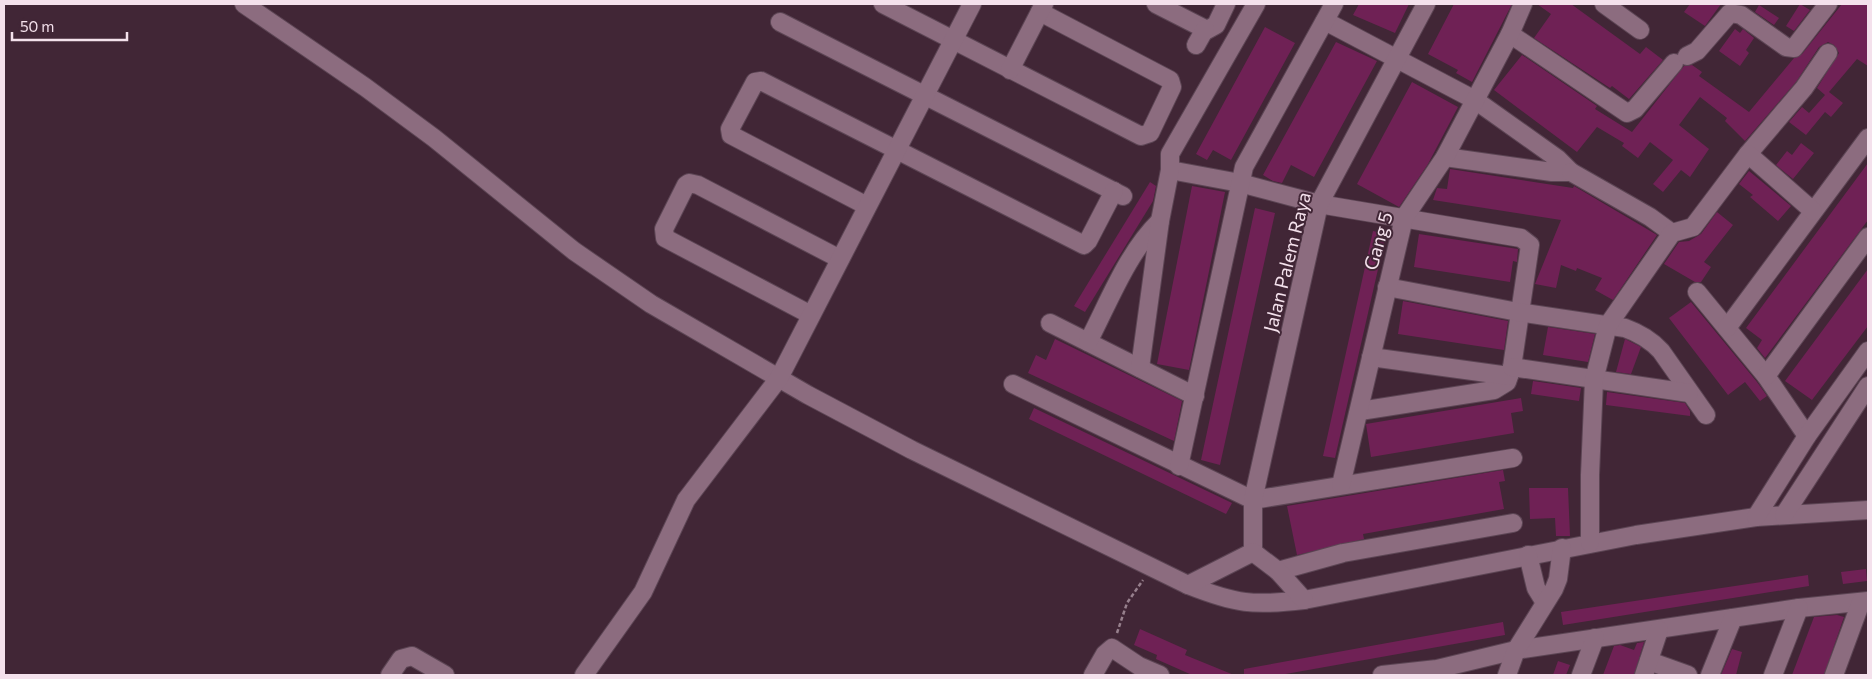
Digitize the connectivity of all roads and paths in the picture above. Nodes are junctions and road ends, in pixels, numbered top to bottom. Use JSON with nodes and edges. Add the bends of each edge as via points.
{"nodes":[{"id":1,"x":244,"y":4,"type":"edge"},
{"id":2,"x":883,"y":4,"type":"edge"},
{"id":3,"x":972,"y":4,"type":"edge"},
{"id":4,"x":1156,"y":4,"type":"edge"},
{"id":5,"x":1226,"y":4,"type":"edge"},
{"id":6,"x":1256,"y":4,"type":"edge"},
{"id":7,"x":1334,"y":4,"type":"edge"},
{"id":8,"x":1426,"y":4,"type":"edge"},
{"id":9,"x":1524,"y":4,"type":"edge"},
{"id":10,"x":1828,"y":4,"type":"edge"},
{"id":11,"x":1615,"y":7,"type":"edge"},
{"id":12,"x":1042,"y":8,"type":"edge"},
{"id":13,"x":1325,"y":21,"type":"junction"},
{"id":14,"x":780,"y":22,"type":"dead end"},
{"id":15,"x":1205,"y":29,"type":"junction"},
{"id":16,"x":1640,"y":30,"type":"dead end"},
{"id":17,"x":1510,"y":34,"type":"junction"},
{"id":18,"x":952,"y":41,"type":"junction"},
{"id":19,"x":1196,"y":45,"type":"dead end"},
{"id":20,"x":1828,"y":53,"type":"dead end"},
{"id":21,"x":1396,"y":58,"type":"junction"},
{"id":22,"x":1010,"y":70,"type":"junction"},
{"id":23,"x":925,"y":94,"type":"junction"},
{"id":24,"x":1475,"y":100,"type":"junction"},
{"id":25,"x":1868,"y":138,"type":"edge"},
{"id":26,"x":896,"y":150,"type":"junction"},
{"id":27,"x":1748,"y":154,"type":"junction"},
{"id":28,"x":1445,"y":157,"type":"junction"},
{"id":29,"x":1170,"y":170,"type":"junction"},
{"id":30,"x":1571,"y":172,"type":"junction"},
{"id":31,"x":1240,"y":184,"type":"junction"},
{"id":32,"x":1319,"y":204,"type":"junction"},
{"id":33,"x":867,"y":206,"type":"junction"},
{"id":34,"x":1813,"y":211,"type":"junction"},
{"id":35,"x":1404,"y":218,"type":"junction"},
{"id":36,"x":1160,"y":221,"type":"junction"},
{"id":37,"x":1672,"y":233,"type":"junction"},
{"id":38,"x":1868,"y":237,"type":"edge"},
{"id":39,"x":840,"y":259,"type":"junction"},
{"id":40,"x":1387,"y":287,"type":"junction"},
{"id":41,"x":1697,"y":292,"type":"dead end"},
{"id":42,"x":1518,"y":312,"type":"junction"},
{"id":43,"x":811,"y":315,"type":"junction"},
{"id":44,"x":1050,"y":323,"type":"dead end"},
{"id":45,"x":1608,"y":325,"type":"junction"},
{"id":46,"x":1727,"y":328,"type":"junction"},
{"id":47,"x":1088,"y":342,"type":"junction"},
{"id":48,"x":1868,"y":351,"type":"edge"},
{"id":49,"x":1371,"y":357,"type":"junction"},
{"id":50,"x":1140,"y":368,"type":"junction"},
{"id":51,"x":1510,"y":371,"type":"junction"},
{"id":52,"x":1766,"y":376,"type":"junction"},
{"id":53,"x":779,"y":378,"type":"junction"},
{"id":54,"x":1594,"y":380,"type":"junction"},
{"id":55,"x":1013,"y":384,"type":"dead end"},
{"id":56,"x":1867,"y":392,"type":"edge"},
{"id":57,"x":1689,"y":393,"type":"junction"},
{"id":58,"x":1195,"y":396,"type":"junction"},
{"id":59,"x":1831,"y":404,"type":"junction"},
{"id":60,"x":1360,"y":411,"type":"junction"},
{"id":61,"x":1706,"y":415,"type":"dead end"},
{"id":62,"x":1847,"y":416,"type":"junction"},
{"id":63,"x":1807,"y":436,"type":"junction"},
{"id":64,"x":1513,"y":458,"type":"dead end"},
{"id":65,"x":1179,"y":466,"type":"junction"},
{"id":66,"x":1341,"y":485,"type":"junction"},
{"id":67,"x":1253,"y":500,"type":"junction"},
{"id":68,"x":1868,"y":510,"type":"edge"},
{"id":69,"x":1784,"y":515,"type":"junction"},
{"id":70,"x":1756,"y":517,"type":"junction"},
{"id":71,"x":1513,"y":523,"type":"dead end"},
{"id":72,"x":1590,"y":543,"type":"junction"},
{"id":73,"x":1562,"y":548,"type":"junction"},
{"id":74,"x":1253,"y":552,"type":"junction"},
{"id":75,"x":1528,"y":555,"type":"junction"},
{"id":76,"x":1153,"y":567,"type":"junction"},
{"id":77,"x":1278,"y":571,"type":"junction"},
{"id":78,"x":1188,"y":585,"type":"junction"},
{"id":79,"x":1304,"y":600,"type":"junction"},
{"id":80,"x":1544,"y":601,"type":"junction"},
{"id":81,"x":1865,"y":601,"type":"edge"},
{"id":82,"x":1799,"y":608,"type":"junction"},
{"id":83,"x":1733,"y":618,"type":"junction"},
{"id":84,"x":1659,"y":630,"type":"junction"},
{"id":85,"x":1595,"y":638,"type":"junction"},
{"id":86,"x":1112,"y":648,"type":"junction"},
{"id":87,"x":1516,"y":650,"type":"junction"},
{"id":88,"x":1647,"y":668,"type":"edge"},
{"id":89,"x":1436,"y":672,"type":"edge"},
{"id":90,"x":390,"y":675,"type":"edge"},
{"id":91,"x":445,"y":675,"type":"edge"},
{"id":92,"x":584,"y":675,"type":"edge"},
{"id":93,"x":1094,"y":675,"type":"edge"},
{"id":94,"x":1160,"y":675,"type":"edge"},
{"id":95,"x":1382,"y":675,"type":"edge"},
{"id":96,"x":1507,"y":675,"type":"edge"},
{"id":97,"x":1581,"y":675,"type":"edge"},
{"id":98,"x":1688,"y":675,"type":"edge"},
{"id":99,"x":1710,"y":675,"type":"edge"},
{"id":100,"x":1772,"y":675,"type":"edge"},
{"id":101,"x":1834,"y":675,"type":"edge"}],
"edges":[{"from":1,"to":53,"type":"street","via":[[434,138],[609,277]]},
{"from":2,"to":18,"type":"street"},
{"from":3,"to":18,"type":"street"},
{"from":4,"to":15,"type":"street"},
{"from":5,"to":15,"type":"street","via":[[1216,25]]},
{"from":6,"to":29,"type":"street","via":[[1170,154]]},
{"from":7,"to":13,"type":"street"},
{"from":8,"to":21,"type":"street","name":"Jalan Palem Raya"},
{"from":9,"to":17,"type":"street","name":"Gang 5"},
{"from":10,"to":17,"type":"street","via":[[1794,48],[1786,47],[1741,15],[1730,13],[1697,51],[1681,60],[1628,113]]},
{"from":11,"to":16,"type":"street"},
{"from":12,"to":22,"type":"street"},
{"from":12,"to":22,"type":"street","via":[[1170,80],[1172,87],[1150,133],[1141,136]]},
{"from":13,"to":21,"type":"street"},
{"from":13,"to":31,"type":"street","via":[[1258,140],[1244,167]]},
{"from":14,"to":23,"type":"street"},
{"from":15,"to":19,"type":"street"},
{"from":17,"to":24,"type":"street","name":"Gang 5"},
{"from":18,"to":22,"type":"street"},
{"from":18,"to":23,"type":"street"},
{"from":20,"to":27,"type":"street","via":[[1804,88]]},
{"from":21,"to":24,"type":"street"},
{"from":21,"to":32,"type":"street","name":"Jalan Palem Raya"},
{"from":23,"to":26,"type":"street"},
{"from":23,"to":26,"type":"street","via":[[1118,194],[1084,245]]},
{"from":24,"to":28,"type":"street","name":"Gang 5"},
{"from":24,"to":30,"type":"street","via":[[1558,159]]},
{"from":25,"to":34,"type":"street"},
{"from":26,"to":33,"type":"street"},
{"from":26,"to":33,"type":"street","via":[[761,80],[755,82],[730,129],[731,135]]},
{"from":27,"to":34,"type":"street"},
{"from":27,"to":37,"type":"street","via":[[1696,224]]},
{"from":28,"to":30,"type":"street"},
{"from":28,"to":35,"type":"street","name":"Gang 5"},
{"from":29,"to":31,"type":"street"},
{"from":29,"to":36,"type":"street"},
{"from":30,"to":37,"type":"street"},
{"from":31,"to":32,"type":"street"},
{"from":31,"to":58,"type":"street"},
{"from":32,"to":35,"type":"street"},
{"from":32,"to":67,"type":"street","name":"Jalan Palem Raya"},
{"from":33,"to":39,"type":"street"},
{"from":34,"to":46,"type":"street"},
{"from":35,"to":40,"type":"street","name":"Gang 5"},
{"from":35,"to":42,"type":"street","via":[[1526,241],[1530,251]]},
{"from":36,"to":47,"type":"street","via":[[1132,257]]},
{"from":36,"to":50,"type":"street"},
{"from":37,"to":45,"type":"street"},
{"from":38,"to":52,"type":"street"},
{"from":39,"to":43,"type":"street"},
{"from":39,"to":43,"type":"street","via":[[698,185],[686,185],[664,229],[665,238]]},
{"from":40,"to":42,"type":"street"},
{"from":40,"to":49,"type":"street","name":"Gang 5"},
{"from":41,"to":46,"type":"street"},
{"from":42,"to":45,"type":"street"},
{"from":42,"to":51,"type":"street"},
{"from":43,"to":53,"type":"street"},
{"from":44,"to":47,"type":"street"},
{"from":45,"to":54,"type":"street"},
{"from":45,"to":57,"type":"street","via":[[1625,328],[1654,343]]},
{"from":46,"to":52,"type":"street"},
{"from":47,"to":50,"type":"street"},
{"from":48,"to":59,"type":"street"},
{"from":49,"to":51,"type":"street"},
{"from":49,"to":60,"type":"street","name":"Gang 5"},
{"from":50,"to":58,"type":"street"},
{"from":51,"to":54,"type":"street"},
{"from":51,"to":60,"type":"street","via":[[1504,385],[1494,390]]},
{"from":52,"to":63,"type":"street"},
{"from":53,"to":76,"type":"street","via":[[912,450]]},
{"from":53,"to":92,"type":"street","via":[[686,500],[644,592]]},
{"from":54,"to":57,"type":"street"},
{"from":54,"to":72,"type":"street"},
{"from":55,"to":65,"type":"street"},
{"from":56,"to":62,"type":"street"},
{"from":57,"to":61,"type":"street"},
{"from":58,"to":65,"type":"street"},
{"from":59,"to":62,"type":"street"},
{"from":59,"to":63,"type":"street"},
{"from":60,"to":66,"type":"street","name":"Gang 5"},
{"from":62,"to":69,"type":"street"},
{"from":63,"to":70,"type":"street"},
{"from":64,"to":66,"type":"street"},
{"from":65,"to":67,"type":"street"},
{"from":66,"to":67,"type":"street"},
{"from":67,"to":74,"type":"street","name":"Jalan Palem Raya"},
{"from":68,"to":69,"type":"street"},
{"from":69,"to":70,"type":"street"},
{"from":70,"to":72,"type":"street"},
{"from":71,"to":77,"type":"street","via":[[1343,553]]},
{"from":72,"to":73,"type":"street"},
{"from":73,"to":75,"type":"street"},
{"from":73,"to":80,"type":"street","via":[[1558,579]]},
{"from":74,"to":77,"type":"street"},
{"from":74,"to":78,"type":"street"},
{"from":75,"to":79,"type":"street"},
{"from":75,"to":80,"type":"street","via":[[1536,588]]},
{"from":76,"to":78,"type":"street"},
{"from":76,"to":86,"type":"path","via":[[1127,603]]},
{"from":77,"to":79,"type":"street"},
{"from":78,"to":79,"type":"street","via":[[1248,604]]},
{"from":80,"to":87,"type":"street"},
{"from":81,"to":82,"type":"street"},
{"from":81,"to":101,"type":"street"},
{"from":82,"to":83,"type":"street"},
{"from":82,"to":100,"type":"street"},
{"from":83,"to":84,"type":"street"},
{"from":83,"to":99,"type":"street"},
{"from":84,"to":85,"type":"street"},
{"from":84,"to":88,"type":"street"},
{"from":85,"to":87,"type":"street"},
{"from":85,"to":97,"type":"street"},
{"from":86,"to":93,"type":"street"},
{"from":86,"to":94,"type":"street"},
{"from":87,"to":89,"type":"street"},
{"from":87,"to":96,"type":"street"},
{"from":88,"to":98,"type":"street"},
{"from":89,"to":95,"type":"street"},
{"from":90,"to":91,"type":"street","via":[[401,659],[412,656]]}]}
